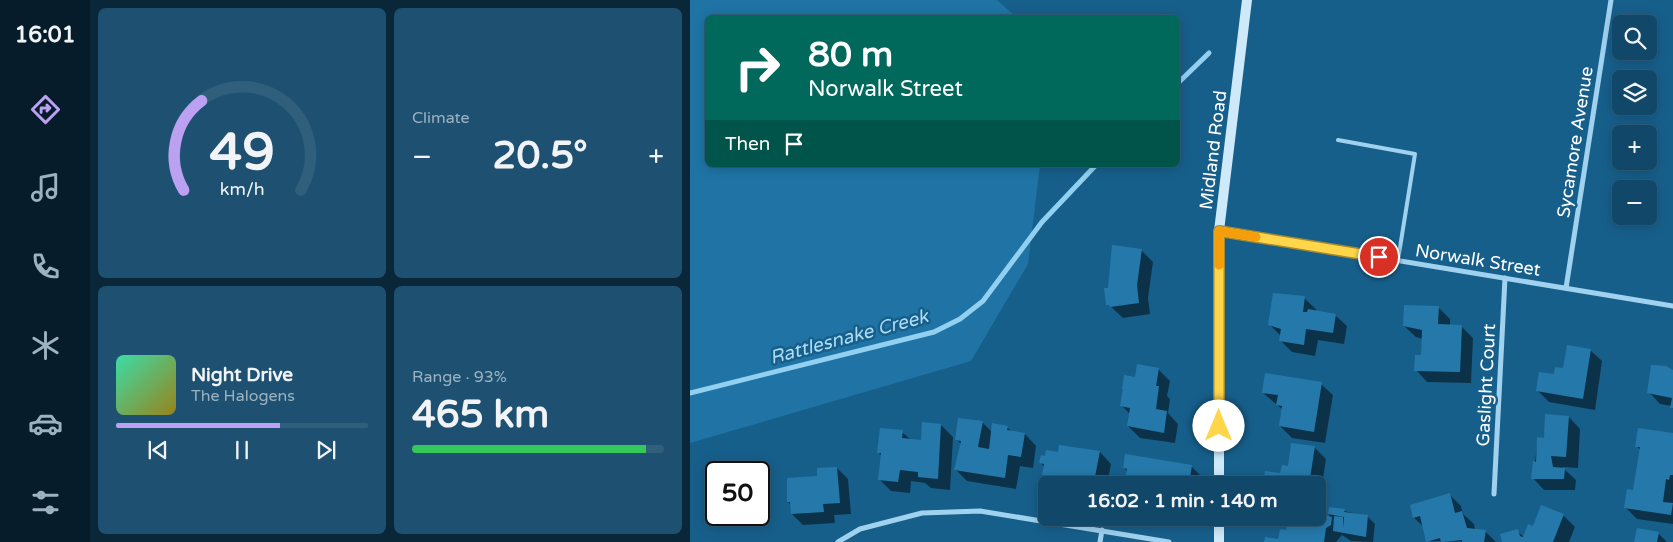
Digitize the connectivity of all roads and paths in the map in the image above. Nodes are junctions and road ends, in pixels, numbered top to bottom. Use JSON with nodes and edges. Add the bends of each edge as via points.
{"nodes":[{"id":1,"x":1247,"y":0,"type":"edge"},
{"id":2,"x":1611,"y":0,"type":"edge"},
{"id":3,"x":1338,"y":140,"type":"dead end"},
{"id":4,"x":1219,"y":231,"type":"junction"},
{"id":5,"x":1398,"y":260,"type":"junction"},
{"id":6,"x":1505,"y":278,"type":"junction"},
{"id":7,"x":1566,"y":288,"type":"junction"},
{"id":8,"x":1673,"y":306,"type":"edge"},
{"id":9,"x":1219,"y":476,"type":"edge"},
{"id":10,"x":1494,"y":494,"type":"dead end"},
{"id":11,"x":1219,"y":526,"type":"edge"},
{"id":12,"x":1102,"y":530,"type":"junction"},
{"id":13,"x":838,"y":542,"type":"edge"},
{"id":14,"x":1100,"y":542,"type":"edge"},
{"id":15,"x":1169,"y":542,"type":"edge"},
{"id":16,"x":1218,"y":542,"type":"edge"}],
"edges":[{"from":1,"to":4,"type":"main road","name":"Midland Road"},
{"from":2,"to":7,"type":"street","name":"Sycamore Avenue"},
{"from":3,"to":5,"type":"lane","via":[[1415,154]]},
{"from":4,"to":5,"type":"street","name":"Norwalk Street"},
{"from":4,"to":9,"type":"main road","name":"Midland Road"},
{"from":5,"to":6,"type":"street","name":"Norwalk Street"},
{"from":6,"to":7,"type":"street","name":"Norwalk Street"},
{"from":6,"to":10,"type":"street","name":"Gaslight Court"},
{"from":7,"to":8,"type":"street","name":"Norwalk Street"},
{"from":11,"to":16,"type":"main road"},
{"from":12,"to":13,"type":"street","via":[[980,511],[922,513],[860,529]]},
{"from":12,"to":14,"type":"street"},
{"from":12,"to":15,"type":"street"}]}
